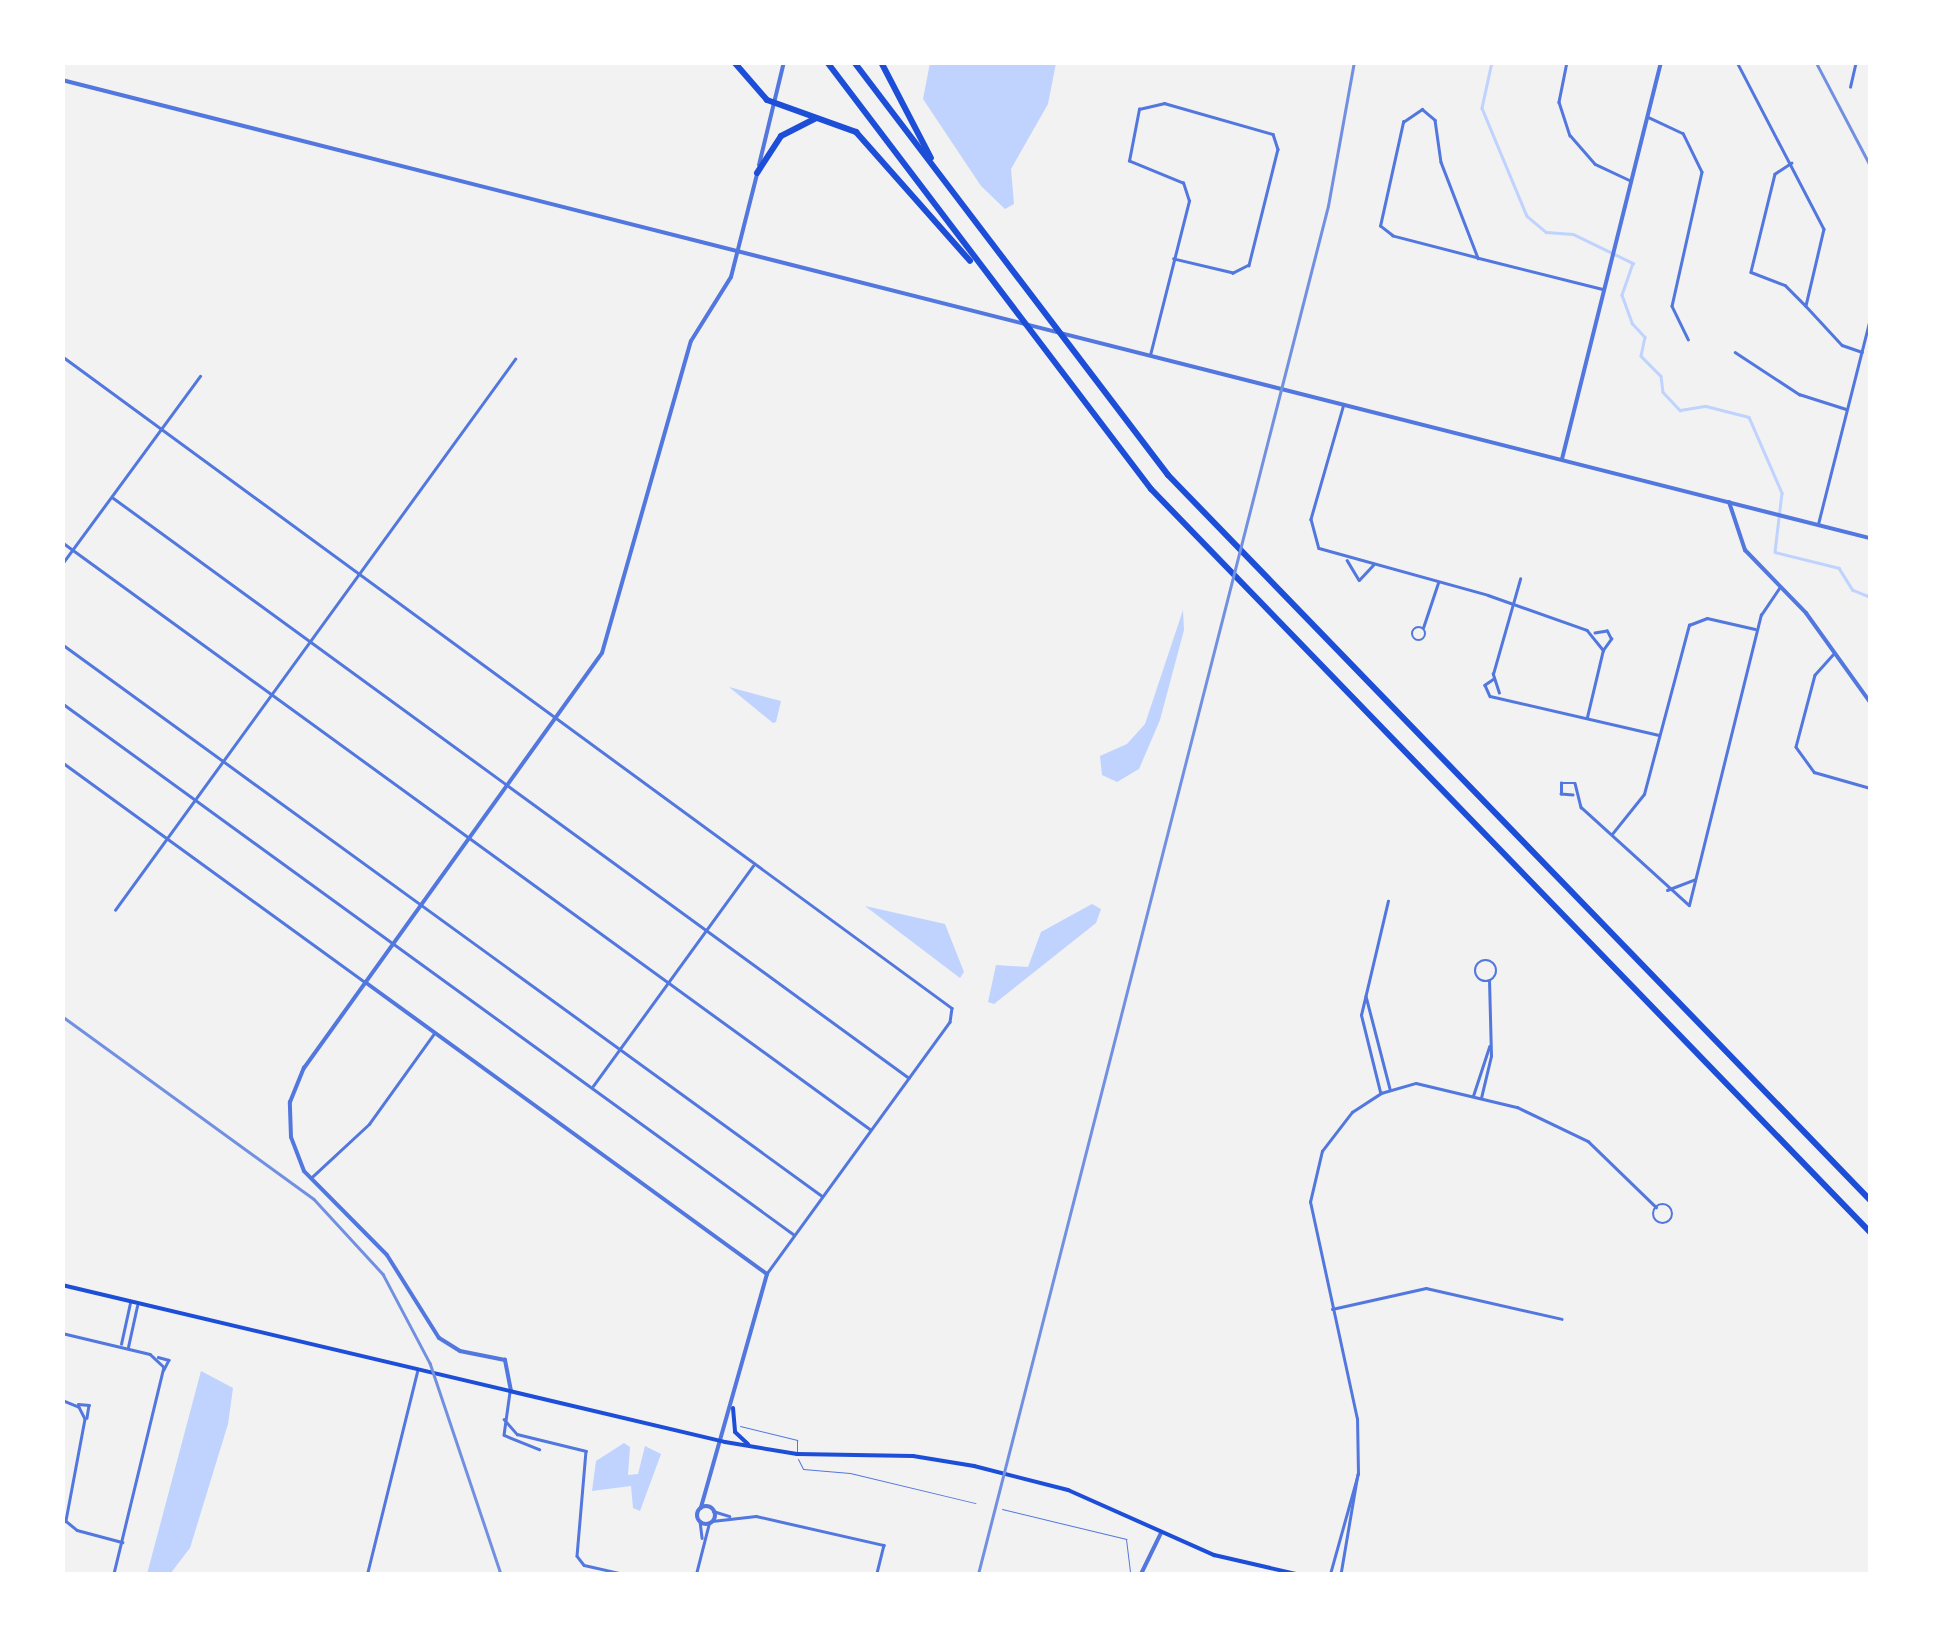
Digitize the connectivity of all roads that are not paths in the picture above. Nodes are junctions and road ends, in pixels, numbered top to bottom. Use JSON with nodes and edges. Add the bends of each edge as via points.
{"nodes":[{"id":1,"x":734,"y":62,"type":"edge"},
{"id":2,"x":784,"y":62,"type":"edge"},
{"id":3,"x":827,"y":62,"type":"edge"},
{"id":4,"x":854,"y":62,"type":"edge"},
{"id":5,"x":881,"y":62,"type":"edge"},
{"id":6,"x":1567,"y":62,"type":"edge"},
{"id":7,"x":1661,"y":62,"type":"edge"},
{"id":8,"x":1737,"y":62,"type":"edge"},
{"id":9,"x":1856,"y":62,"type":"edge"},
{"id":10,"x":62,"y":80,"type":"edge"},
{"id":11,"x":1850,"y":87,"type":"dead end"},
{"id":12,"x":774,"y":103,"type":"junction"},
{"id":13,"x":1648,"y":117,"type":"junction"},
{"id":14,"x":827,"y":119,"type":"junction"},
{"id":15,"x":1794,"y":162,"type":"junction"},
{"id":16,"x":757,"y":173,"type":"junction"},
{"id":17,"x":941,"y":177,"type":"junction"},
{"id":18,"x":1632,"y":180,"type":"junction"},
{"id":19,"x":738,"y":252,"type":"junction"},
{"id":20,"x":1478,"y":258,"type":"junction"},
{"id":21,"x":1174,"y":259,"type":"junction"},
{"id":22,"x":992,"y":284,"type":"junction"},
{"id":23,"x":1605,"y":290,"type":"junction"},
{"id":24,"x":1806,"y":306,"type":"junction"},
{"id":25,"x":1870,"y":318,"type":"edge"},
{"id":26,"x":1688,"y":339,"type":"dead end"},
{"id":27,"x":1735,"y":352,"type":"dead end"},
{"id":28,"x":1862,"y":352,"type":"junction"},
{"id":29,"x":62,"y":356,"type":"edge"},
{"id":30,"x":1150,"y":356,"type":"junction"},
{"id":31,"x":515,"y":358,"type":"dead end"},
{"id":32,"x":1860,"y":360,"type":"junction"},
{"id":33,"x":1870,"y":362,"type":"edge"},
{"id":34,"x":200,"y":376,"type":"dead end"},
{"id":35,"x":1344,"y":404,"type":"junction"},
{"id":36,"x":1848,"y":409,"type":"junction"},
{"id":37,"x":162,"y":428,"type":"junction"},
{"id":38,"x":1562,"y":458,"type":"junction"},
{"id":39,"x":112,"y":496,"type":"junction"},
{"id":40,"x":1729,"y":502,"type":"junction"},
{"id":41,"x":1818,"y":524,"type":"junction"},
{"id":42,"x":1870,"y":538,"type":"edge"},
{"id":43,"x":62,"y":542,"type":"edge"},
{"id":44,"x":73,"y":550,"type":"junction"},
{"id":45,"x":1346,"y":558,"type":"junction"},
{"id":46,"x":62,"y":564,"type":"edge"},
{"id":47,"x":1373,"y":565,"type":"junction"},
{"id":48,"x":358,"y":575,"type":"junction"},
{"id":49,"x":1520,"y":579,"type":"dead end"},
{"id":50,"x":1439,"y":581,"type":"junction"},
{"id":51,"x":1781,"y":586,"type":"junction"},
{"id":52,"x":1512,"y":606,"type":"junction"},
{"id":53,"x":1423,"y":628,"type":"dead end"},
{"id":54,"x":1757,"y":630,"type":"junction"},
{"id":55,"x":1593,"y":634,"type":"junction"},
{"id":56,"x":310,"y":642,"type":"junction"},
{"id":57,"x":62,"y":644,"type":"edge"},
{"id":58,"x":1603,"y":650,"type":"junction"},
{"id":59,"x":1836,"y":652,"type":"junction"},
{"id":60,"x":1494,"y":679,"type":"junction"},
{"id":61,"x":272,"y":694,"type":"junction"},
{"id":62,"x":1500,"y":694,"type":"junction"},
{"id":63,"x":62,"y":702,"type":"edge"},
{"id":64,"x":1870,"y":702,"type":"edge"},
{"id":65,"x":1587,"y":717,"type":"junction"},
{"id":66,"x":556,"y":719,"type":"junction"},
{"id":67,"x":1659,"y":735,"type":"junction"},
{"id":68,"x":223,"y":760,"type":"junction"},
{"id":69,"x":62,"y":762,"type":"edge"},
{"id":70,"x":508,"y":786,"type":"junction"},
{"id":71,"x":1870,"y":788,"type":"edge"},
{"id":72,"x":1573,"y":795,"type":"dead end"},
{"id":73,"x":195,"y":799,"type":"junction"},
{"id":74,"x":1610,"y":836,"type":"junction"},
{"id":75,"x":167,"y":838,"type":"junction"},
{"id":76,"x":470,"y":838,"type":"junction"},
{"id":77,"x":754,"y":864,"type":"junction"},
{"id":78,"x":1696,"y":878,"type":"junction"},
{"id":79,"x":1666,"y":890,"type":"junction"},
{"id":80,"x":1388,"y":901,"type":"dead end"},
{"id":81,"x":422,"y":904,"type":"junction"},
{"id":82,"x":115,"y":910,"type":"dead end"},
{"id":83,"x":706,"y":930,"type":"junction"},
{"id":84,"x":393,"y":943,"type":"junction"},
{"id":85,"x":365,"y":982,"type":"junction"},
{"id":86,"x":668,"y":982,"type":"junction"},
{"id":87,"x":1489,"y":982,"type":"junction"},
{"id":88,"x":1366,"y":989,"type":"junction"},
{"id":89,"x":435,"y":1033,"type":"junction"},
{"id":90,"x":1490,"y":1046,"type":"junction"},
{"id":91,"x":620,"y":1049,"type":"junction"},
{"id":92,"x":909,"y":1078,"type":"junction"},
{"id":93,"x":592,"y":1088,"type":"junction"},
{"id":94,"x":1386,"y":1091,"type":"junction"},
{"id":95,"x":1473,"y":1096,"type":"junction"},
{"id":96,"x":1482,"y":1098,"type":"junction"},
{"id":97,"x":871,"y":1130,"type":"junction"},
{"id":98,"x":311,"y":1178,"type":"junction"},
{"id":99,"x":823,"y":1197,"type":"junction"},
{"id":100,"x":1870,"y":1200,"type":"edge"},
{"id":101,"x":1656,"y":1206,"type":"junction"},
{"id":102,"x":1870,"y":1232,"type":"edge"},
{"id":103,"x":795,"y":1235,"type":"junction"},
{"id":104,"x":766,"y":1274,"type":"junction"},
{"id":105,"x":62,"y":1286,"type":"edge"},
{"id":106,"x":130,"y":1302,"type":"junction"},
{"id":107,"x":138,"y":1303,"type":"junction"},
{"id":108,"x":1331,"y":1310,"type":"junction"},
{"id":109,"x":1562,"y":1319,"type":"dead end"},
{"id":110,"x":62,"y":1333,"type":"edge"},
{"id":111,"x":120,"y":1346,"type":"junction"},
{"id":112,"x":127,"y":1348,"type":"junction"},
{"id":113,"x":157,"y":1358,"type":"junction"},
{"id":114,"x":418,"y":1369,"type":"junction"},
{"id":115,"x":164,"y":1370,"type":"junction"},
{"id":116,"x":510,"y":1391,"type":"junction"},
{"id":117,"x":62,"y":1400,"type":"edge"},
{"id":118,"x":76,"y":1405,"type":"junction"},
{"id":119,"x":733,"y":1408,"type":"junction"},
{"id":120,"x":85,"y":1419,"type":"junction"},
{"id":121,"x":504,"y":1419,"type":"junction"},
{"id":122,"x":740,"y":1426,"type":"dead end"},
{"id":123,"x":725,"y":1442,"type":"junction"},
{"id":124,"x":751,"y":1447,"type":"junction"},
{"id":125,"x":539,"y":1449,"type":"dead end"},
{"id":126,"x":798,"y":1454,"type":"junction"},
{"id":127,"x":1358,"y":1474,"type":"junction"},
{"id":128,"x":711,"y":1490,"type":"junction"},
{"id":129,"x":975,"y":1503,"type":"dead end"},
{"id":130,"x":701,"y":1508,"type":"junction"},
{"id":131,"x":1002,"y":1509,"type":"dead end"},
{"id":132,"x":712,"y":1510,"type":"junction"},
{"id":133,"x":64,"y":1517,"type":"edge"},
{"id":134,"x":730,"y":1517,"type":"junction"},
{"id":135,"x":700,"y":1522,"type":"junction"},
{"id":136,"x":711,"y":1522,"type":"junction"},
{"id":137,"x":71,"y":1526,"type":"junction"},
{"id":138,"x":62,"y":1528,"type":"edge"},
{"id":139,"x":1161,"y":1533,"type":"junction"},
{"id":140,"x":702,"y":1539,"type":"junction"},
{"id":141,"x":123,"y":1542,"type":"junction"},
{"id":142,"x":114,"y":1574,"type":"edge"},
{"id":143,"x":367,"y":1574,"type":"edge"},
{"id":144,"x":624,"y":1574,"type":"edge"},
{"id":145,"x":696,"y":1574,"type":"edge"},
{"id":146,"x":877,"y":1574,"type":"edge"},
{"id":147,"x":1130,"y":1574,"type":"edge"},
{"id":148,"x":1141,"y":1574,"type":"edge"},
{"id":149,"x":1296,"y":1574,"type":"edge"},
{"id":150,"x":1330,"y":1574,"type":"edge"},
{"id":151,"x":1341,"y":1574,"type":"edge"}],
"edges":[{"from":1,"to":12,"type":"highway","via":[[758,94]]},
{"from":2,"to":12,"type":"street"},
{"from":3,"to":22,"type":"highway"},
{"from":4,"to":17,"type":"highway"},
{"from":5,"to":17,"type":"highway"},
{"from":6,"to":18,"type":"street","via":[[1559,102],[1570,135],[1595,164]]},
{"from":7,"to":13,"type":"street"},
{"from":8,"to":15,"type":"street"},
{"from":9,"to":11,"type":"street"},
{"from":10,"to":19,"type":"street"},
{"from":12,"to":14,"type":"highway"},
{"from":12,"to":16,"type":"street"},
{"from":13,"to":18,"type":"street"},
{"from":13,"to":26,"type":"street","via":[[1682,134],[1702,172],[1672,306]]},
{"from":14,"to":16,"type":"highway","via":[[808,119],[781,136]]},
{"from":14,"to":22,"type":"highway","via":[[880,152]]},
{"from":15,"to":24,"type":"street","via":[[1825,234]]},
{"from":15,"to":24,"type":"street","via":[[1775,174],[1751,272],[1784,285]]},
{"from":16,"to":19,"type":"street"},
{"from":17,"to":100,"type":"highway","via":[[1072,357],[1224,534]]},
{"from":18,"to":23,"type":"street"},
{"from":19,"to":30,"type":"street"},
{"from":19,"to":66,"type":"street","via":[[728,284],[691,341],[606,643]]},
{"from":20,"to":20,"type":"street","via":[[1441,162],[1435,120],[1425,110],[1410,111],[1380,208],[1381,230]]},
{"from":20,"to":23,"type":"street"},
{"from":21,"to":21,"type":"street","via":[[1187,191],[1183,183],[1130,160],[1138,109],[1164,103],[1264,128],[1276,138],[1249,265],[1233,273]]},
{"from":21,"to":30,"type":"street"},
{"from":22,"to":102,"type":"highway","via":[[1124,458]]},
{"from":23,"to":38,"type":"street"},
{"from":24,"to":28,"type":"street","via":[[1842,345]]},
{"from":25,"to":28,"type":"street"},
{"from":27,"to":36,"type":"street","via":[[1799,394]]},
{"from":28,"to":32,"type":"street"},
{"from":29,"to":37,"type":"street"},
{"from":30,"to":35,"type":"street"},
{"from":31,"to":48,"type":"street"},
{"from":32,"to":33,"type":"street"},
{"from":32,"to":36,"type":"street"},
{"from":34,"to":37,"type":"street"},
{"from":35,"to":38,"type":"street"},
{"from":35,"to":45,"type":"street","via":[[1310,526],[1318,548]]},
{"from":36,"to":41,"type":"street"},
{"from":37,"to":39,"type":"street"},
{"from":37,"to":48,"type":"street"},
{"from":38,"to":40,"type":"street"},
{"from":39,"to":44,"type":"street"},
{"from":39,"to":56,"type":"street"},
{"from":40,"to":41,"type":"street"},
{"from":40,"to":51,"type":"street","via":[[1745,550]]},
{"from":41,"to":42,"type":"street"},
{"from":43,"to":44,"type":"street"},
{"from":44,"to":46,"type":"street"},
{"from":44,"to":61,"type":"street"},
{"from":45,"to":47,"type":"street"},
{"from":45,"to":47,"type":"street","via":[[1359,580]]},
{"from":47,"to":50,"type":"street"},
{"from":48,"to":56,"type":"street"},
{"from":48,"to":66,"type":"street"},
{"from":49,"to":52,"type":"street"},
{"from":50,"to":52,"type":"street"},
{"from":50,"to":53,"type":"street"},
{"from":51,"to":54,"type":"street","via":[[1766,602]]},
{"from":51,"to":59,"type":"street"},
{"from":52,"to":55,"type":"street"},
{"from":52,"to":60,"type":"street"},
{"from":54,"to":67,"type":"street","via":[[1706,618],[1689,625]]},
{"from":54,"to":78,"type":"street"},
{"from":55,"to":58,"type":"street"},
{"from":55,"to":58,"type":"street","via":[[1610,633]]},
{"from":56,"to":61,"type":"street"},
{"from":56,"to":70,"type":"street"},
{"from":57,"to":68,"type":"street"},
{"from":58,"to":65,"type":"street"},
{"from":59,"to":64,"type":"street"},
{"from":59,"to":71,"type":"street","via":[[1815,675],[1796,748],[1814,772]]},
{"from":60,"to":62,"type":"street"},
{"from":60,"to":62,"type":"street","via":[[1484,690]]},
{"from":61,"to":68,"type":"street"},
{"from":61,"to":76,"type":"street"},
{"from":62,"to":65,"type":"street"},
{"from":63,"to":73,"type":"street"},
{"from":65,"to":67,"type":"street"},
{"from":66,"to":70,"type":"street"},
{"from":66,"to":77,"type":"street"},
{"from":67,"to":74,"type":"street","via":[[1644,794]]},
{"from":68,"to":73,"type":"street"},
{"from":68,"to":81,"type":"street"},
{"from":69,"to":75,"type":"street"},
{"from":70,"to":76,"type":"street"},
{"from":70,"to":83,"type":"street"},
{"from":72,"to":74,"type":"street"},
{"from":73,"to":75,"type":"street"},
{"from":73,"to":84,"type":"street"},
{"from":74,"to":79,"type":"street"},
{"from":75,"to":82,"type":"street"},
{"from":75,"to":85,"type":"street"},
{"from":76,"to":81,"type":"street"},
{"from":76,"to":86,"type":"street"},
{"from":77,"to":83,"type":"street"},
{"from":77,"to":92,"type":"street","via":[[953,1012]]},
{"from":78,"to":79,"type":"street"},
{"from":78,"to":79,"type":"street","via":[[1688,906]]},
{"from":80,"to":88,"type":"street"},
{"from":81,"to":84,"type":"street"},
{"from":81,"to":91,"type":"street"},
{"from":83,"to":86,"type":"street"},
{"from":83,"to":92,"type":"street"},
{"from":84,"to":85,"type":"street"},
{"from":84,"to":93,"type":"street"},
{"from":85,"to":89,"type":"street"},
{"from":85,"to":98,"type":"street","via":[[292,1093],[291,1137]]},
{"from":86,"to":91,"type":"street"},
{"from":86,"to":97,"type":"street"},
{"from":87,"to":87,"type":"street","via":[[1498,969],[1485,959],[1475,971]]},
{"from":87,"to":90,"type":"street"},
{"from":88,"to":94,"type":"street"},
{"from":88,"to":94,"type":"street","via":[[1361,1026]]},
{"from":89,"to":98,"type":"street","via":[[369,1124]]},
{"from":89,"to":104,"type":"street"},
{"from":90,"to":95,"type":"street"},
{"from":90,"to":96,"type":"street"},
{"from":91,"to":93,"type":"street"},
{"from":91,"to":99,"type":"street"},
{"from":92,"to":97,"type":"street"},
{"from":93,"to":103,"type":"street"},
{"from":94,"to":95,"type":"street","via":[[1416,1083]]},
{"from":94,"to":108,"type":"street","via":[[1335,1131],[1313,1178],[1311,1225]]},
{"from":95,"to":96,"type":"street"},
{"from":96,"to":101,"type":"street","via":[[1568,1128]]},
{"from":97,"to":99,"type":"street"},
{"from":98,"to":116,"type":"street","via":[[387,1255],[439,1338],[460,1351],[505,1360]]},
{"from":99,"to":103,"type":"street"},
{"from":101,"to":101,"type":"street","via":[[1656,1222],[1670,1221],[1668,1205]]},
{"from":103,"to":104,"type":"street"},
{"from":104,"to":119,"type":"street"},
{"from":105,"to":106,"type":"main road"},
{"from":106,"to":107,"type":"main road"},
{"from":106,"to":111,"type":"street"},
{"from":107,"to":112,"type":"street"},
{"from":107,"to":114,"type":"main road"},
{"from":108,"to":109,"type":"street","via":[[1426,1288]]},
{"from":108,"to":127,"type":"street","via":[[1357,1419]]},
{"from":110,"to":111,"type":"street"},
{"from":111,"to":112,"type":"street"},
{"from":112,"to":113,"type":"street"},
{"from":113,"to":115,"type":"street"},
{"from":113,"to":115,"type":"street","via":[[169,1360]]},
{"from":114,"to":116,"type":"main road"},
{"from":114,"to":143,"type":"street"},
{"from":115,"to":141,"type":"street"},
{"from":116,"to":121,"type":"street"},
{"from":116,"to":123,"type":"main road"},
{"from":117,"to":118,"type":"street"},
{"from":118,"to":120,"type":"street"},
{"from":118,"to":120,"type":"street","via":[[88,1404]]},
{"from":119,"to":123,"type":"street"},
{"from":119,"to":124,"type":"main road","via":[[735,1432]]},
{"from":120,"to":133,"type":"street"},
{"from":121,"to":125,"type":"street","via":[[507,1440]]},
{"from":121,"to":144,"type":"street","via":[[512,1432],[586,1450],[577,1556],[584,1565]]},
{"from":122,"to":126,"type":"lane","via":[[798,1440]]},
{"from":123,"to":124,"type":"main road"},
{"from":123,"to":128,"type":"street"},
{"from":124,"to":126,"type":"main road"},
{"from":126,"to":129,"type":"lane","via":[[803,1470],[850,1473]]},
{"from":126,"to":139,"type":"main road","via":[[899,1455],[974,1466],[1027,1478]]},
{"from":127,"to":150,"type":"street"},
{"from":127,"to":151,"type":"street"},
{"from":128,"to":130,"type":"street"},
{"from":128,"to":132,"type":"street"},
{"from":130,"to":132,"type":"street"},
{"from":130,"to":135,"type":"street"},
{"from":131,"to":147,"type":"lane","via":[[1126,1539]]},
{"from":132,"to":134,"type":"street"},
{"from":132,"to":136,"type":"street"},
{"from":133,"to":137,"type":"street"},
{"from":134,"to":136,"type":"street"},
{"from":134,"to":146,"type":"street","via":[[763,1517],[884,1545]]},
{"from":135,"to":136,"type":"street"},
{"from":135,"to":140,"type":"street"},
{"from":136,"to":140,"type":"street"},
{"from":137,"to":138,"type":"street"},
{"from":137,"to":141,"type":"street"},
{"from":139,"to":148,"type":"street"},
{"from":139,"to":149,"type":"main road"},
{"from":140,"to":145,"type":"street"},
{"from":141,"to":142,"type":"street"}]}
